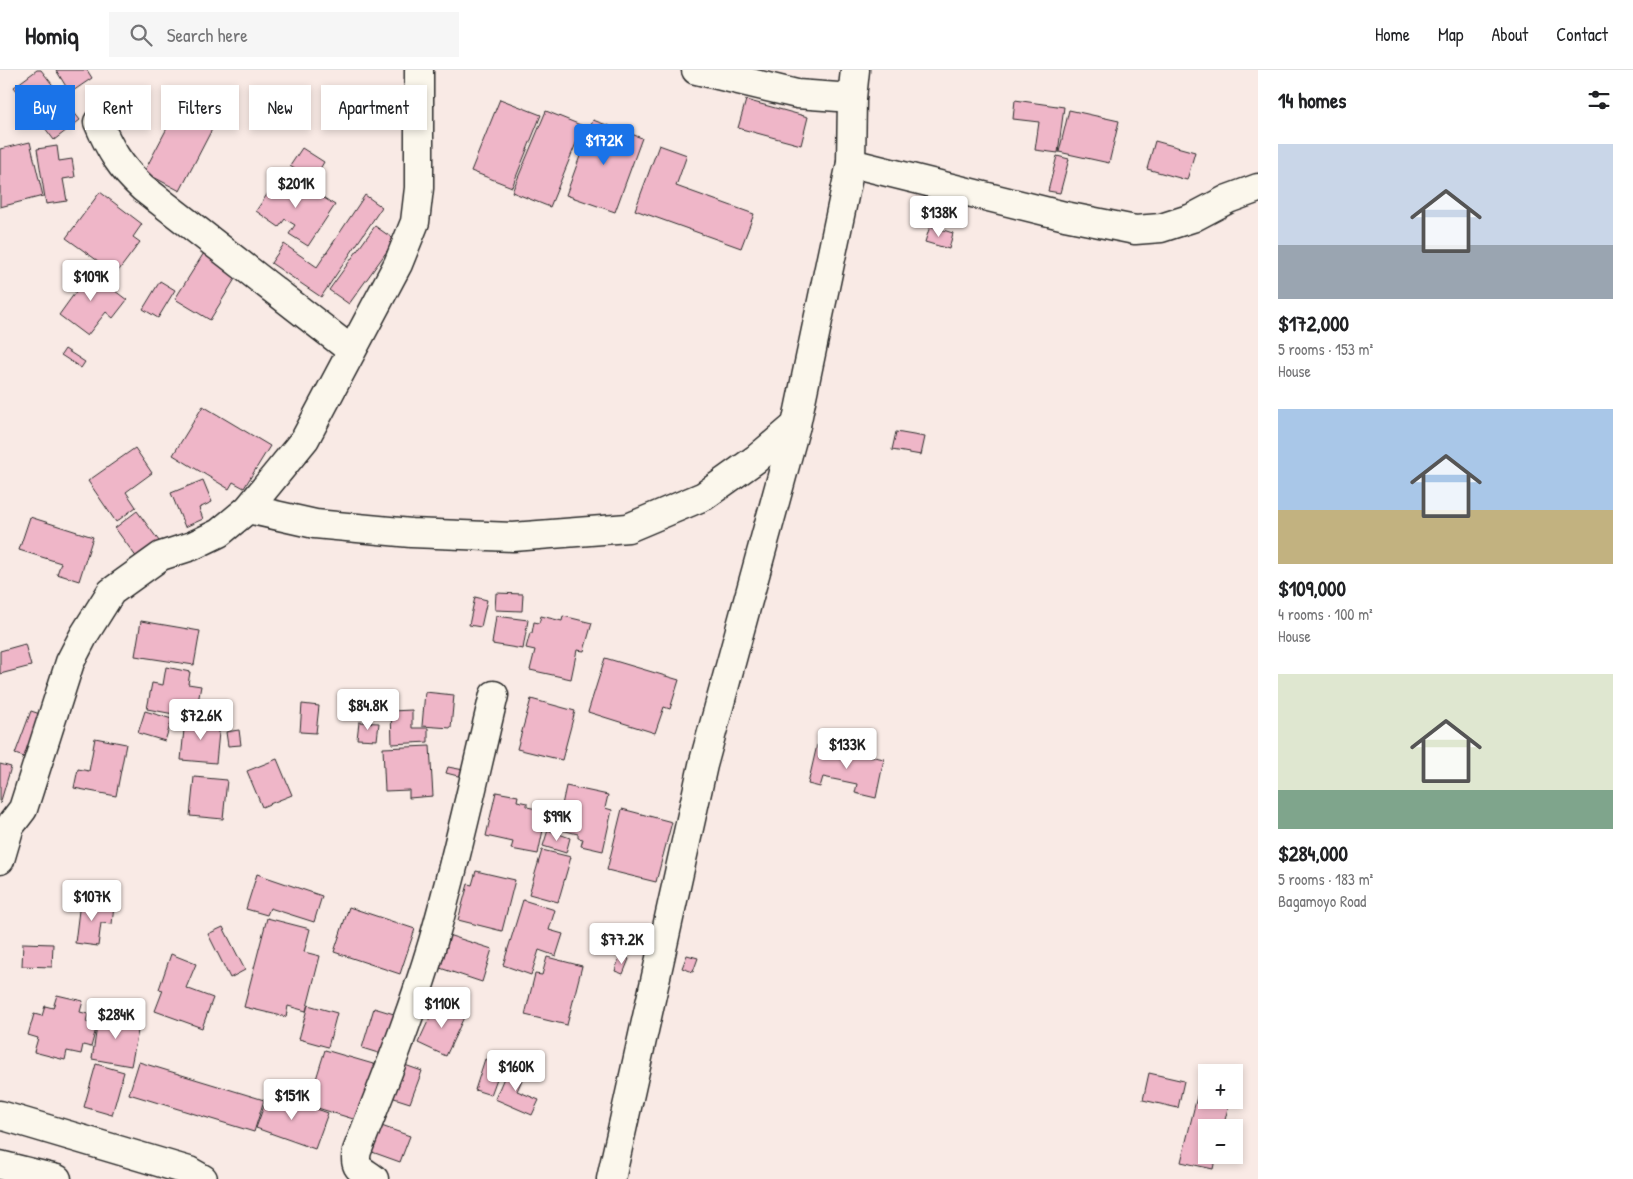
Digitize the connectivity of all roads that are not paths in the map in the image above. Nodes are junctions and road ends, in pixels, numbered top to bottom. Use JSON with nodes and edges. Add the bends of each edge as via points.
{"nodes":[{"id":1,"x":419,"y":70,"type":"edge"},
{"id":2,"x":696,"y":70,"type":"edge"},
{"id":3,"x":855,"y":70,"type":"edge"},
{"id":4,"x":852,"y":98,"type":"junction"},
{"id":5,"x":101,"y":130,"type":"edge"},
{"id":6,"x":851,"y":163,"type":"junction"},
{"id":7,"x":1258,"y":188,"type":"edge"},
{"id":8,"x":351,"y":350,"type":"junction"},
{"id":9,"x":796,"y":425,"type":"junction"},
{"id":10,"x":248,"y":509,"type":"junction"},
{"id":11,"x":494,"y":695,"type":"dead end"},
{"id":12,"x":0,"y":860,"type":"edge"},
{"id":13,"x":0,"y":1115,"type":"edge"},
{"id":14,"x":0,"y":1165,"type":"edge"},
{"id":15,"x":26,"y":1176,"type":"edge"},
{"id":16,"x":57,"y":1179,"type":"edge"},
{"id":17,"x":203,"y":1179,"type":"edge"},
{"id":18,"x":374,"y":1179,"type":"edge"},
{"id":19,"x":610,"y":1179,"type":"edge"}],
"edges":[{"from":1,"to":8,"type":"main road","via":[[419,188],[415,222],[398,264]]},
{"from":2,"to":4,"type":"main road","via":[[797,94]]},
{"from":3,"to":4,"type":"main road"},
{"from":4,"to":6,"type":"main road"},
{"from":5,"to":8,"type":"main road","via":[[108,147],[137,183]]},
{"from":6,"to":7,"type":"main road","via":[[1135,230],[1161,228]]},
{"from":6,"to":9,"type":"main road"},
{"from":8,"to":10,"type":"main road","via":[[305,439]]},
{"from":9,"to":10,"type":"main road","via":[[704,496],[628,528],[513,537],[411,532],[315,524]]},
{"from":9,"to":19,"type":"main road","via":[[703,765]]},
{"from":10,"to":12,"type":"main road","via":[[219,532],[192,546],[161,556],[111,592],[70,662],[23,809],[10,826]]},
{"from":11,"to":18,"type":"main road","via":[[432,946],[354,1160]]},
{"from":13,"to":17,"type":"main road","via":[[189,1171]]},
{"from":14,"to":15,"type":"main road"},
{"from":15,"to":16,"type":"main road"}]}
